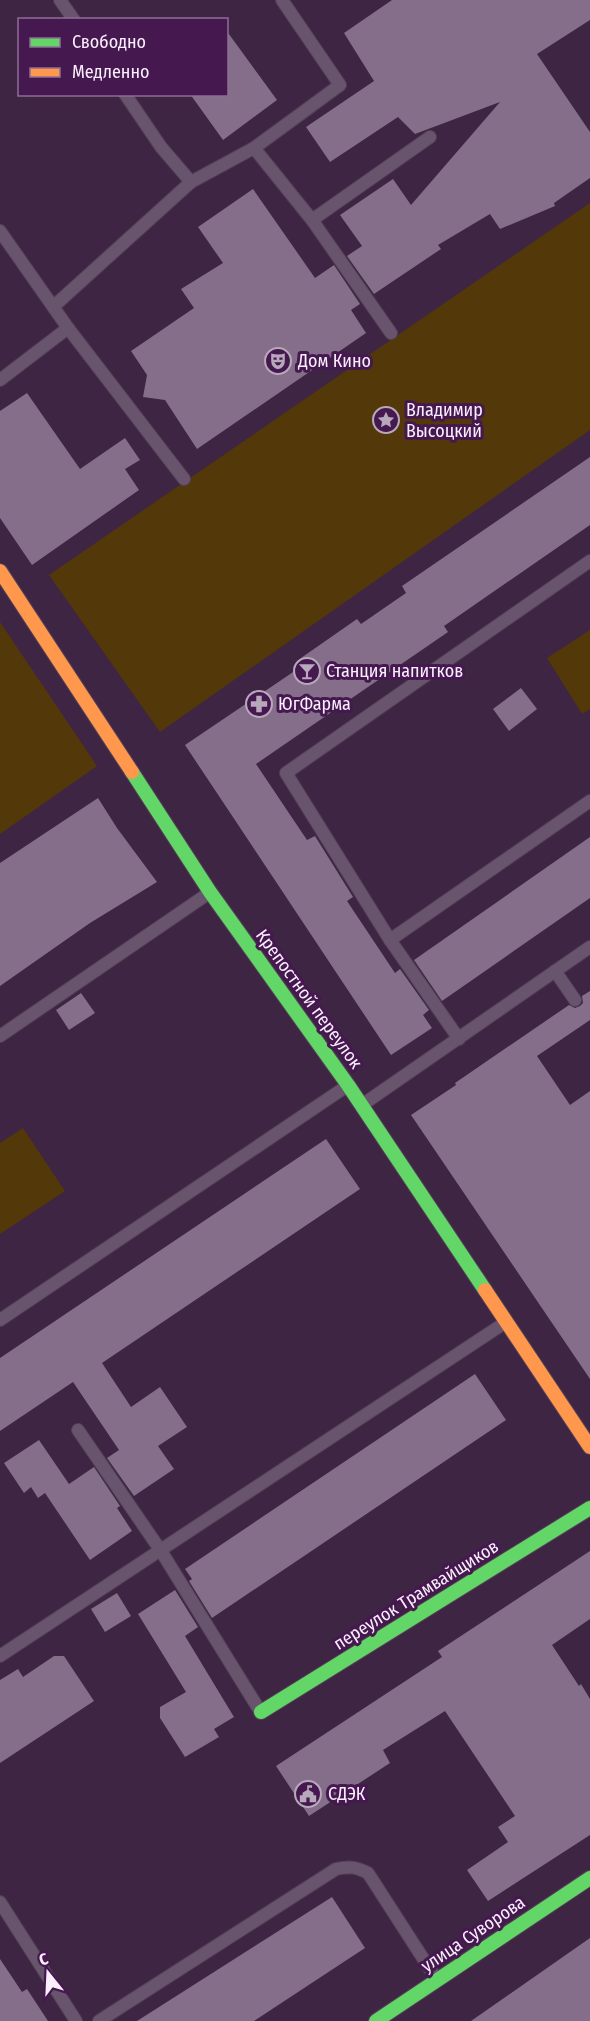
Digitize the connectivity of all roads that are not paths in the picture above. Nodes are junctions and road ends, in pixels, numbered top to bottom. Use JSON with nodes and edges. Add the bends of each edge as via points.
{"nodes":[{"id":1,"x":60,"y":0,"type":"edge"},
{"id":2,"x":282,"y":0,"type":"edge"},
{"id":3,"x":73,"y":18,"type":"edge"},
{"id":4,"x":126,"y":96,"type":"edge"},
{"id":5,"x":430,"y":137,"type":"dead end"},
{"id":6,"x":254,"y":148,"type":"junction"},
{"id":7,"x":192,"y":182,"type":"junction"},
{"id":8,"x":312,"y":220,"type":"junction"},
{"id":9,"x":0,"y":231,"type":"edge"},
{"id":10,"x":54,"y":306,"type":"junction"},
{"id":11,"x":68,"y":328,"type":"junction"},
{"id":12,"x":391,"y":333,"type":"dead end"},
{"id":13,"x":0,"y":380,"type":"edge"},
{"id":14,"x":184,"y":479,"type":"dead end"},
{"id":15,"x":590,"y":561,"type":"edge"},
{"id":16,"x":0,"y":571,"type":"edge"},
{"id":17,"x":590,"y":801,"type":"edge"},
{"id":18,"x":210,"y":892,"type":"junction"},
{"id":19,"x":390,"y":940,"type":"junction"},
{"id":20,"x":590,"y":947,"type":"edge"},
{"id":21,"x":555,"y":971,"type":"junction"},
{"id":22,"x":575,"y":1000,"type":"dead end"},
{"id":23,"x":0,"y":1036,"type":"edge"},
{"id":24,"x":459,"y":1039,"type":"junction"},
{"id":25,"x":348,"y":1085,"type":"junction"},
{"id":26,"x":361,"y":1105,"type":"junction"},
{"id":27,"x":0,"y":1320,"type":"edge"},
{"id":28,"x":507,"y":1321,"type":"junction"},
{"id":29,"x":78,"y":1430,"type":"dead end"},
{"id":30,"x":590,"y":1447,"type":"edge"},
{"id":31,"x":590,"y":1508,"type":"edge"},
{"id":32,"x":161,"y":1551,"type":"junction"},
{"id":33,"x":0,"y":1656,"type":"edge"},
{"id":34,"x":261,"y":1712,"type":"joint"},
{"id":35,"x":590,"y":1878,"type":"edge"},
{"id":36,"x":0,"y":1902,"type":"edge"},
{"id":37,"x":437,"y":1980,"type":"junction"},
{"id":38,"x":76,"y":2021,"type":"edge"},
{"id":39,"x":99,"y":2021,"type":"edge"},
{"id":40,"x":376,"y":2021,"type":"edge"}],
"edges":[{"from":1,"to":3,"type":"lane"},
{"from":2,"to":6,"type":"lane","via":[[340,84]]},
{"from":4,"to":7,"type":"lane","via":[[161,147]]},
{"from":5,"to":8,"type":"lane"},
{"from":6,"to":7,"type":"lane"},
{"from":6,"to":8,"type":"lane"},
{"from":7,"to":10,"type":"lane"},
{"from":8,"to":12,"type":"lane"},
{"from":9,"to":10,"type":"lane"},
{"from":10,"to":11,"type":"lane"},
{"from":11,"to":13,"type":"lane"},
{"from":11,"to":14,"type":"lane"},
{"from":15,"to":19,"type":"lane","via":[[286,773]]},
{"from":16,"to":18,"type":"street","name":"Крепостной переулок"},
{"from":17,"to":19,"type":"lane"},
{"from":18,"to":23,"type":"lane"},
{"from":18,"to":25,"type":"street","name":"Крепостной переулок"},
{"from":19,"to":24,"type":"lane"},
{"from":20,"to":21,"type":"lane"},
{"from":21,"to":22,"type":"lane"},
{"from":21,"to":24,"type":"lane"},
{"from":24,"to":26,"type":"lane"},
{"from":25,"to":26,"type":"street","name":"Крепостной переулок"},
{"from":25,"to":27,"type":"lane"},
{"from":26,"to":28,"type":"street","name":"Крепостной переулок"},
{"from":28,"to":30,"type":"street","name":"Крепостной переулок"},
{"from":28,"to":32,"type":"lane"},
{"from":29,"to":32,"type":"lane"},
{"from":31,"to":34,"type":"street","name":"переулок Трамвайщиков"},
{"from":32,"to":33,"type":"lane"},
{"from":32,"to":34,"type":"lane"},
{"from":35,"to":37,"type":"street","name":"улица Суворова"},
{"from":36,"to":38,"type":"lane"},
{"from":37,"to":39,"type":"lane","via":[[368,1873],[344,1867]]},
{"from":37,"to":40,"type":"street","name":"улица Суворова"}]}
